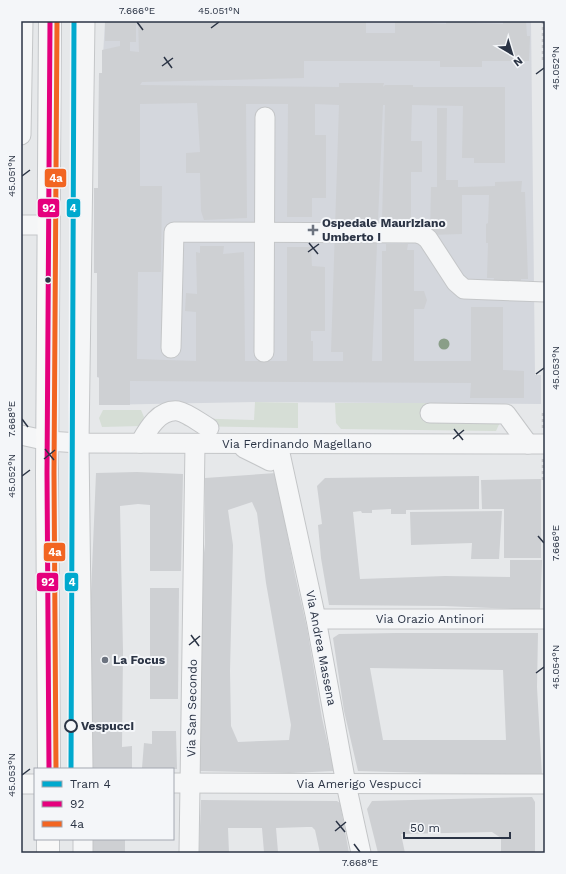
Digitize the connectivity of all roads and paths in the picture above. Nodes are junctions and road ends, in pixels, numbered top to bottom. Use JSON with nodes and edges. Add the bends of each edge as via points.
{"nodes":[{"id":1,"x":22,"y":21,"type":"edge"},
{"id":2,"x":50,"y":21,"type":"edge"},
{"id":3,"x":85,"y":21,"type":"edge"},
{"id":4,"x":543,"y":21,"type":"edge"},
{"id":5,"x":544,"y":62,"type":"edge"},
{"id":6,"x":265,"y":117,"type":"dead end"},
{"id":7,"x":21,"y":135,"type":"edge"},
{"id":8,"x":21,"y":225,"type":"edge"},
{"id":9,"x":48,"y":226,"type":"junction"},
{"id":10,"x":264,"y":232,"type":"junction"},
{"id":11,"x":545,"y":292,"type":"edge"},
{"id":12,"x":172,"y":348,"type":"dead end"},
{"id":13,"x":264,"y":352,"type":"dead end"},
{"id":14,"x":430,"y":412,"type":"dead end"},
{"id":15,"x":209,"y":428,"type":"dead end"},
{"id":16,"x":21,"y":435,"type":"edge"},
{"id":17,"x":48,"y":440,"type":"junction"},
{"id":18,"x":79,"y":443,"type":"junction"},
{"id":19,"x":140,"y":444,"type":"junction"},
{"id":20,"x":195,"y":444,"type":"junction"},
{"id":21,"x":278,"y":444,"type":"junction"},
{"id":22,"x":537,"y":444,"type":"edge"},
{"id":23,"x":244,"y":448,"type":"dead end"},
{"id":24,"x":270,"y":462,"type":"dead end"},
{"id":25,"x":316,"y":619,"type":"junction"},
{"id":26,"x":545,"y":619,"type":"edge"},
{"id":27,"x":49,"y":768,"type":"edge"},
{"id":28,"x":83,"y":768,"type":"edge"},
{"id":29,"x":182,"y":783,"type":"edge"},
{"id":30,"x":21,"y":784,"type":"edge"},
{"id":31,"x":34,"y":784,"type":"edge"},
{"id":32,"x":346,"y":784,"type":"junction"},
{"id":33,"x":545,"y":784,"type":"edge"},
{"id":34,"x":48,"y":840,"type":"edge"},
{"id":35,"x":83,"y":840,"type":"edge"},
{"id":36,"x":48,"y":853,"type":"edge"},
{"id":37,"x":83,"y":853,"type":"edge"},
{"id":38,"x":189,"y":853,"type":"edge"},
{"id":39,"x":361,"y":853,"type":"edge"}],
"edges":[{"from":1,"to":7,"type":"street"},
{"from":2,"to":9,"type":"main road"},
{"from":3,"to":18,"type":"street"},
{"from":4,"to":5,"type":"path"},
{"from":6,"to":10,"type":"street"},
{"from":8,"to":9,"type":"street"},
{"from":9,"to":17,"type":"main road"},
{"from":10,"to":11,"type":"street","via":[[417,233],[428,240],[456,282],[464,289]]},
{"from":10,"to":12,"type":"street","via":[[174,232]]},
{"from":10,"to":13,"type":"street"},
{"from":14,"to":22,"type":"street","via":[[506,414]]},
{"from":15,"to":19,"type":"street","via":[[179,411],[166,412],[150,426]]},
{"from":16,"to":17,"type":"street","name":"Via Ferdinando Magellano"},
{"from":17,"to":18,"type":"street","name":"Via Ferdinando Magellano"},
{"from":17,"to":27,"type":"main road"},
{"from":18,"to":19,"type":"street","name":"Via Ferdinando Magellano"},
{"from":18,"to":28,"type":"street"},
{"from":19,"to":20,"type":"street","name":"Via Ferdinando Magellano"},
{"from":20,"to":21,"type":"street","name":"Via Ferdinando Magellano"},
{"from":20,"to":29,"type":"street","name":"Via San Secondo"},
{"from":21,"to":22,"type":"street","name":"Via Ferdinando Magellano"},
{"from":21,"to":25,"type":"street","name":"Via Andrea Massena"},
{"from":23,"to":24,"type":"street"},
{"from":25,"to":26,"type":"street","name":"Via Orazio Antinori"},
{"from":25,"to":32,"type":"street","name":"Via Andrea Massena"},
{"from":29,"to":32,"type":"street","name":"Via Amerigo Vespucci"},
{"from":29,"to":38,"type":"street","name":"Via San Secondo"},
{"from":30,"to":31,"type":"street"},
{"from":32,"to":33,"type":"street","name":"Via Amerigo Vespucci"},
{"from":32,"to":39,"type":"street","name":"Via Andrea Massena"},
{"from":34,"to":36,"type":"main road"},
{"from":35,"to":37,"type":"street"}]}
